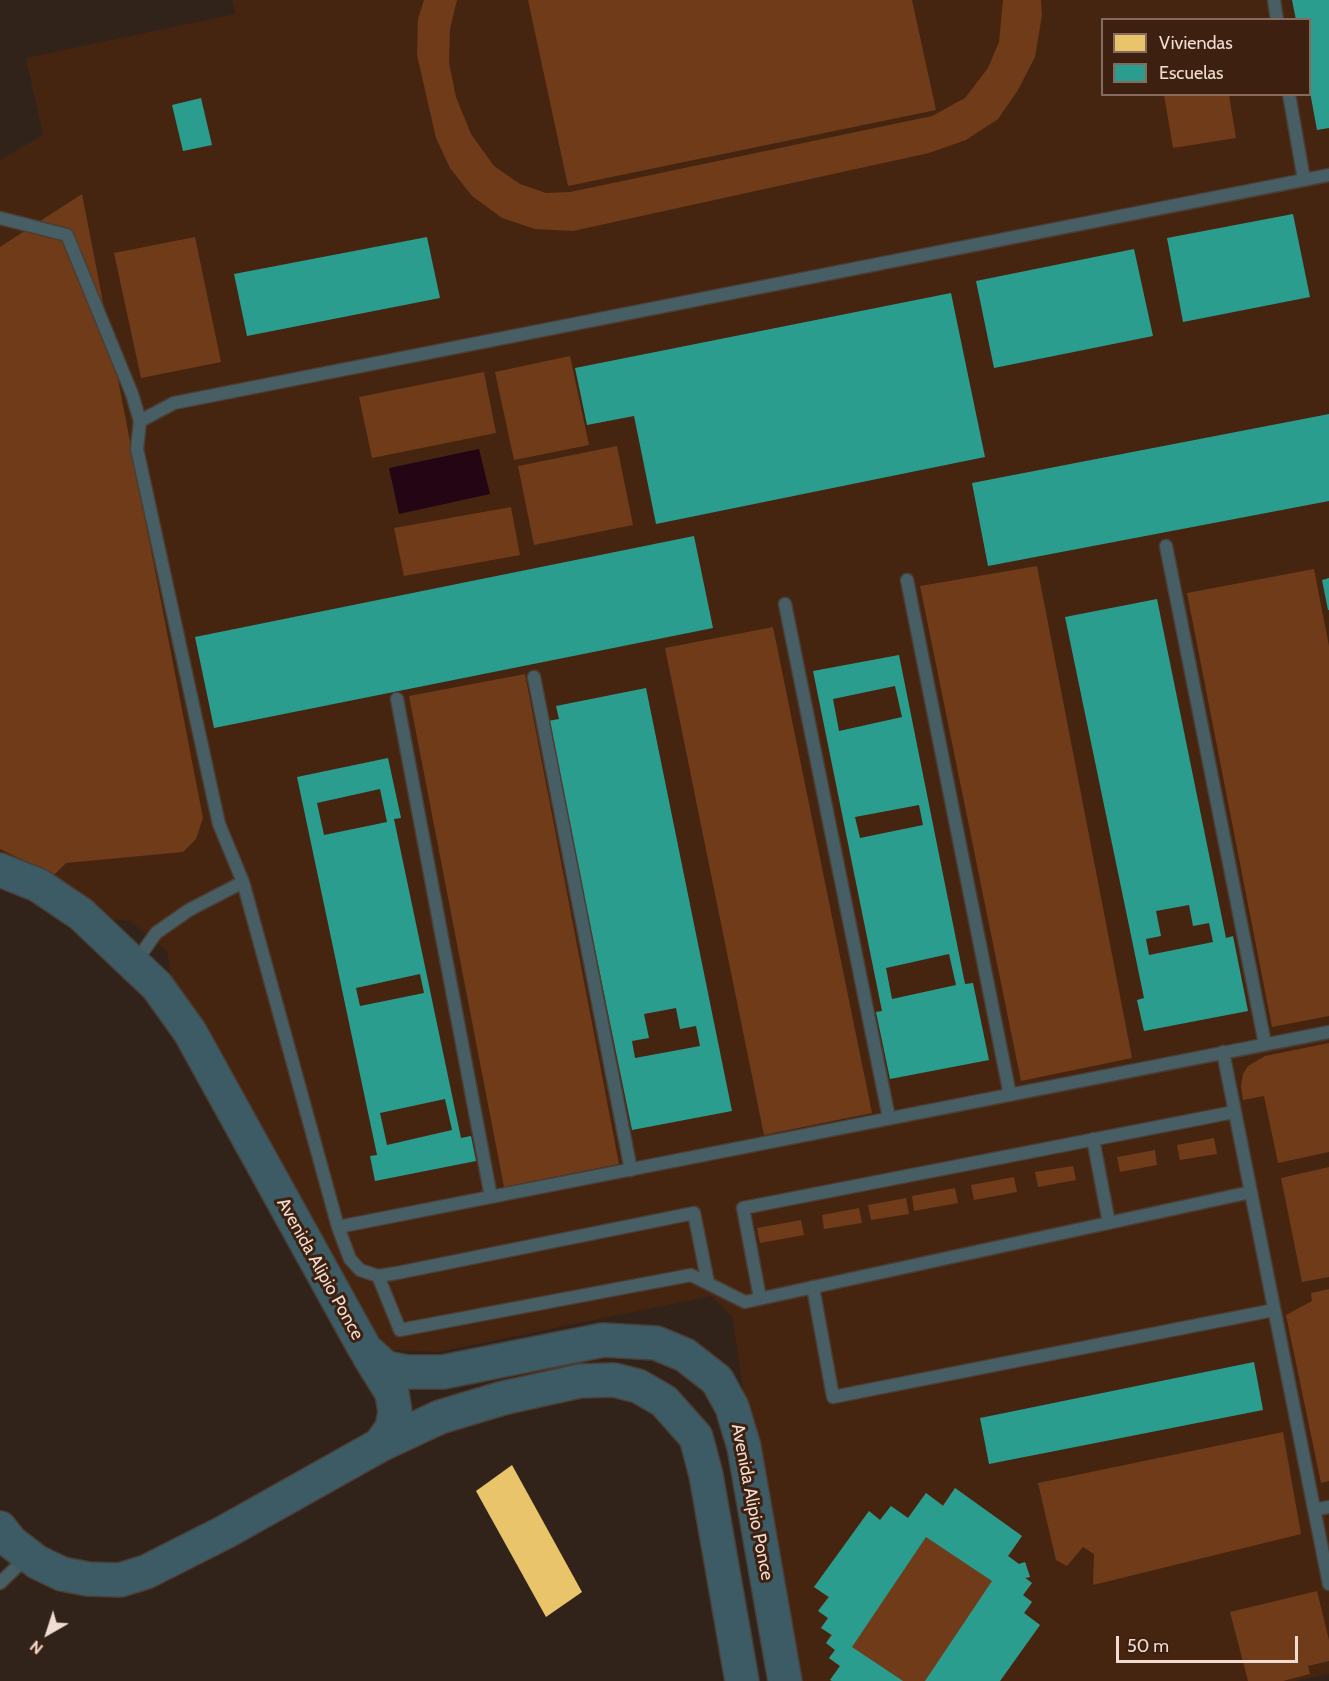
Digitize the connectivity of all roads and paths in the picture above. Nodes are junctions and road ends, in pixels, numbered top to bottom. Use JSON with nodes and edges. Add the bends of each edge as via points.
{"nodes":[{"id":1,"x":1274,"y":0,"type":"edge"},
{"id":2,"x":1277,"y":18,"type":"edge"},
{"id":3,"x":1289,"y":96,"type":"edge"},
{"id":4,"x":1329,"y":175,"type":"edge"},
{"id":5,"x":1304,"y":180,"type":"junction"},
{"id":6,"x":0,"y":218,"type":"edge"},
{"id":7,"x":140,"y":421,"type":"junction"},
{"id":8,"x":1166,"y":546,"type":"dead end"},
{"id":9,"x":907,"y":580,"type":"dead end"},
{"id":10,"x":785,"y":604,"type":"dead end"},
{"id":11,"x":534,"y":677,"type":"dead end"},
{"id":12,"x":397,"y":699,"type":"dead end"},
{"id":13,"x":0,"y":870,"type":"edge"},
{"id":14,"x":243,"y":882,"type":"junction"},
{"id":15,"x":135,"y":963,"type":"junction"},
{"id":16,"x":1329,"y":1032,"type":"edge"},
{"id":17,"x":1265,"y":1044,"type":"junction"},
{"id":18,"x":1223,"y":1052,"type":"junction"},
{"id":19,"x":1010,"y":1095,"type":"junction"},
{"id":20,"x":1234,"y":1112,"type":"junction"},
{"id":21,"x":889,"y":1118,"type":"junction"},
{"id":22,"x":1093,"y":1139,"type":"junction"},
{"id":23,"x":631,"y":1170,"type":"junction"},
{"id":24,"x":1251,"y":1192,"type":"junction"},
{"id":25,"x":491,"y":1197,"type":"junction"},
{"id":26,"x":1109,"y":1223,"type":"junction"},
{"id":27,"x":338,"y":1227,"type":"junction"},
{"id":28,"x":378,"y":1276,"type":"junction"},
{"id":29,"x":708,"y":1283,"type":"junction"},
{"id":30,"x":813,"y":1287,"type":"junction"},
{"id":31,"x":760,"y":1298,"type":"junction"},
{"id":32,"x":1274,"y":1310,"type":"junction"},
{"id":33,"x":365,"y":1349,"type":"junction"},
{"id":34,"x":380,"y":1445,"type":"junction"},
{"id":35,"x":1329,"y":1507,"type":"edge"},
{"id":36,"x":1314,"y":1510,"type":"junction"},
{"id":37,"x":0,"y":1528,"type":"edge"},
{"id":38,"x":29,"y":1556,"type":"junction"},
{"id":39,"x":0,"y":1583,"type":"edge"},
{"id":40,"x":1329,"y":1584,"type":"edge"},
{"id":41,"x":742,"y":1681,"type":"edge"},
{"id":42,"x":785,"y":1681,"type":"edge"}],
"edges":[{"from":1,"to":2,"type":"lane"},
{"from":3,"to":5,"type":"lane"},
{"from":4,"to":5,"type":"lane"},
{"from":5,"to":7,"type":"lane","via":[[174,403]]},
{"from":6,"to":7,"type":"lane","via":[[67,235]]},
{"from":7,"to":14,"type":"lane","via":[[137,449],[216,813]]},
{"from":8,"to":17,"type":"lane"},
{"from":9,"to":19,"type":"lane"},
{"from":10,"to":21,"type":"lane"},
{"from":11,"to":23,"type":"lane"},
{"from":12,"to":25,"type":"lane"},
{"from":13,"to":15,"type":"main road","name":"Avenida Alipio Ponce","via":[[38,885],[81,914]]},
{"from":14,"to":15,"type":"lane","via":[[189,910],[156,933]]},
{"from":14,"to":27,"type":"lane"},
{"from":15,"to":33,"type":"main road","name":"Avenida Alipio Ponce","via":[[190,1032]]},
{"from":16,"to":17,"type":"lane"},
{"from":17,"to":18,"type":"lane"},
{"from":18,"to":19,"type":"lane"},
{"from":18,"to":20,"type":"lane"},
{"from":19,"to":21,"type":"lane"},
{"from":20,"to":22,"type":"lane"},
{"from":20,"to":24,"type":"lane"},
{"from":21,"to":23,"type":"lane"},
{"from":22,"to":26,"type":"lane"},
{"from":22,"to":31,"type":"lane","via":[[743,1208]]},
{"from":23,"to":25,"type":"lane"},
{"from":24,"to":26,"type":"lane"},
{"from":24,"to":32,"type":"lane"},
{"from":25,"to":27,"type":"lane"},
{"from":26,"to":30,"type":"lane"},
{"from":27,"to":28,"type":"lane","via":[[350,1259],[360,1270]]},
{"from":28,"to":29,"type":"lane","via":[[400,1330],[691,1275]]},
{"from":28,"to":29,"type":"lane","via":[[694,1212]]},
{"from":29,"to":31,"type":"lane","via":[[745,1302]]},
{"from":30,"to":31,"type":"lane"},
{"from":30,"to":32,"type":"lane","via":[[833,1397]]},
{"from":32,"to":36,"type":"lane"},
{"from":33,"to":34,"type":"main road","via":[[392,1393],[395,1412],[392,1428]]},
{"from":33,"to":42,"type":"main road","name":"Avenida Alipio Ponce","via":[[386,1368],[407,1372],[443,1372],[603,1340],[656,1343],[693,1361],[717,1380],[732,1407],[744,1446]]},
{"from":34,"to":38,"type":"main road","via":[[146,1572],[120,1580],[88,1579],[63,1574]]},
{"from":34,"to":41,"type":"main road","via":[[440,1417],[580,1380],[614,1380],[664,1401],[696,1437]]},
{"from":35,"to":36,"type":"lane"},
{"from":36,"to":40,"type":"lane"},
{"from":37,"to":38,"type":"main road"},
{"from":38,"to":39,"type":"lane"}]}
